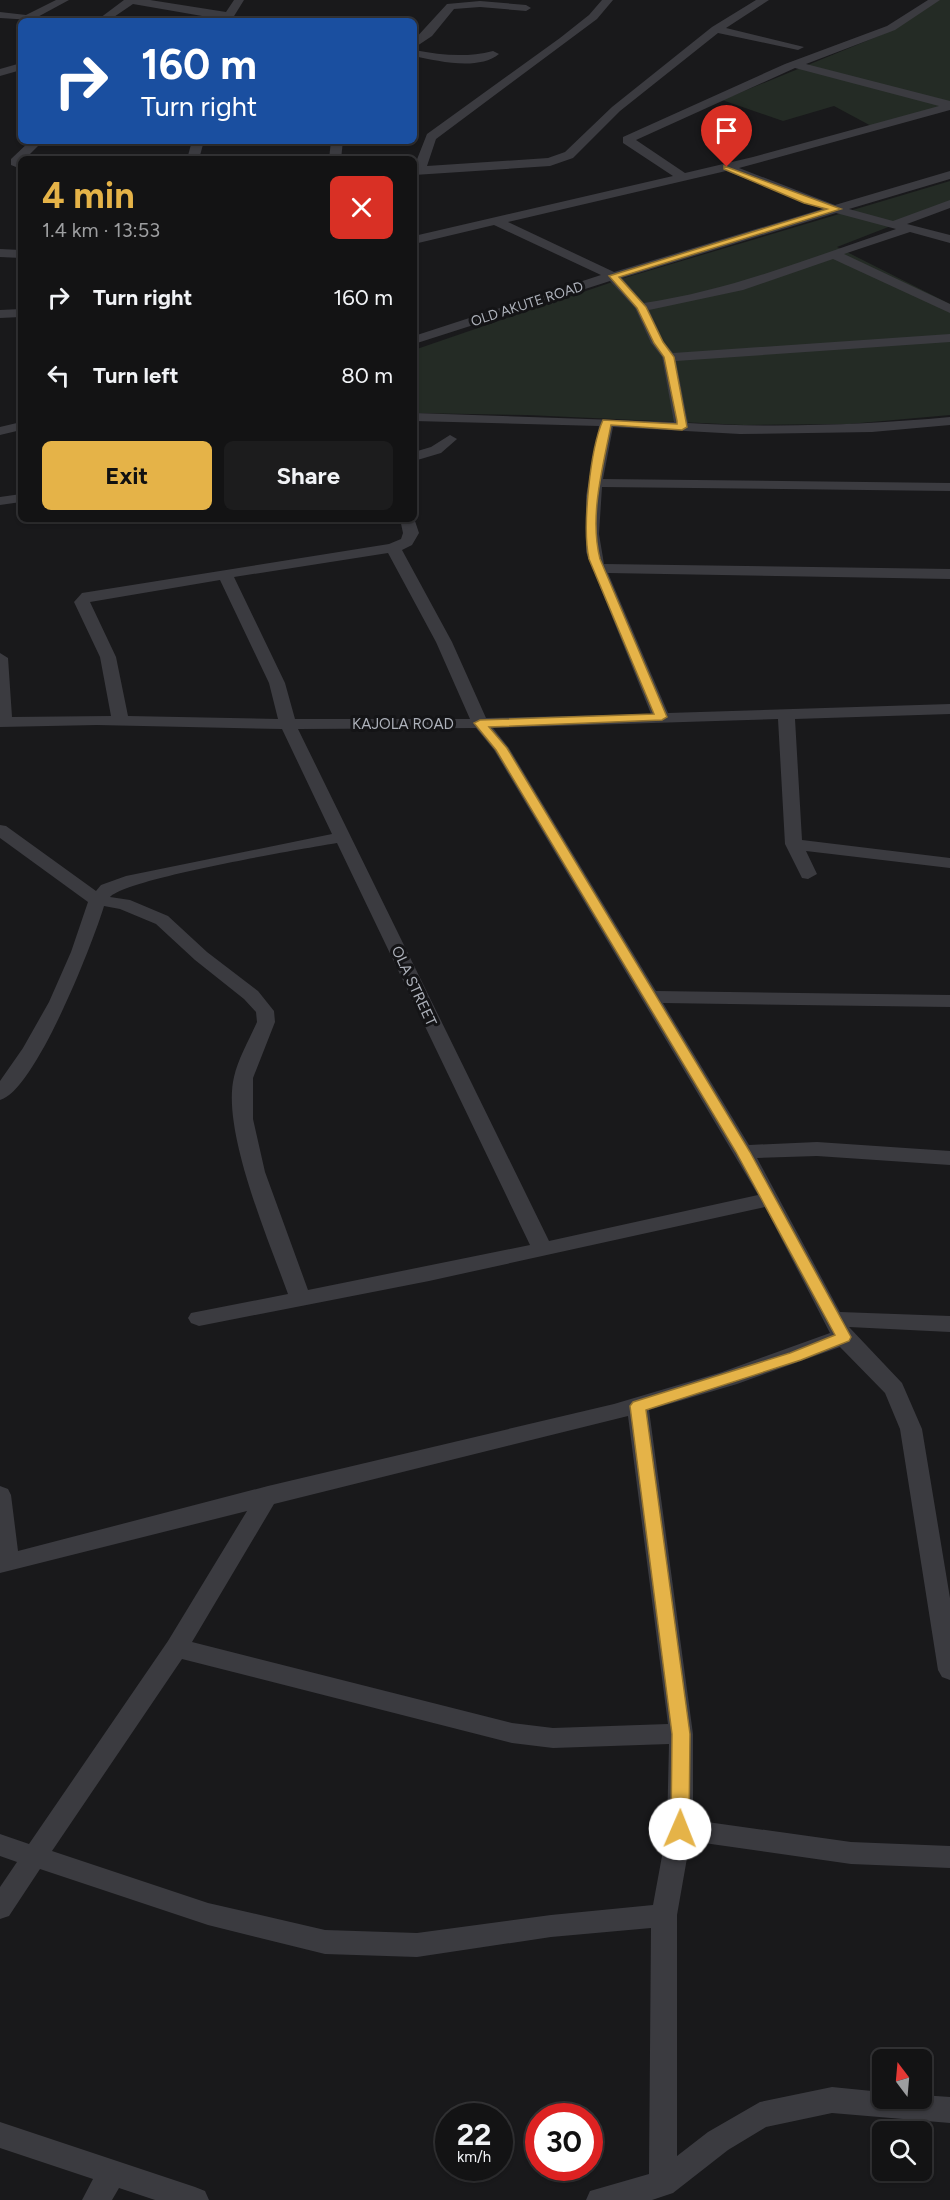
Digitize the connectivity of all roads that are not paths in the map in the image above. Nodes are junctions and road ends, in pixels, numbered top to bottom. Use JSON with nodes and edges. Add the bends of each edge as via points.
{"nodes":[{"id":1,"x":64,"y":0,"type":"edge"},
{"id":2,"x":131,"y":0,"type":"edge"},
{"id":3,"x":239,"y":0,"type":"edge"},
{"id":4,"x":608,"y":0,"type":"edge"},
{"id":5,"x":764,"y":0,"type":"edge"},
{"id":6,"x":935,"y":0,"type":"edge"},
{"id":7,"x":483,"y":2,"type":"edge"},
{"id":8,"x":526,"y":8,"type":"dead end"},
{"id":9,"x":0,"y":15,"type":"edge"},
{"id":10,"x":23,"y":18,"type":"edge"},
{"id":11,"x":33,"y":18,"type":"edge"},
{"id":12,"x":105,"y":18,"type":"edge"},
{"id":13,"x":222,"y":18,"type":"edge"},
{"id":14,"x":228,"y":18,"type":"edge"},
{"id":15,"x":716,"y":29,"type":"junction"},
{"id":16,"x":417,"y":42,"type":"edge"},
{"id":17,"x":798,"y":47,"type":"dead end"},
{"id":18,"x":417,"y":54,"type":"edge"},
{"id":19,"x":493,"y":54,"type":"dead end"},
{"id":20,"x":794,"y":64,"type":"junction"},
{"id":21,"x":18,"y":67,"type":"edge"},
{"id":22,"x":0,"y":73,"type":"edge"},
{"id":23,"x":950,"y":106,"type":"edge"},
{"id":24,"x":34,"y":144,"type":"edge"},
{"id":25,"x":24,"y":156,"type":"edge"},
{"id":26,"x":0,"y":159,"type":"edge"},
{"id":27,"x":18,"y":163,"type":"edge"},
{"id":28,"x":727,"y":167,"type":"junction"},
{"id":29,"x":417,"y":170,"type":"edge"},
{"id":30,"x":950,"y":175,"type":"edge"},
{"id":31,"x":685,"y":178,"type":"junction"},
{"id":32,"x":950,"y":204,"type":"edge"},
{"id":33,"x":837,"y":209,"type":"junction"},
{"id":34,"x":495,"y":221,"type":"junction"},
{"id":35,"x":893,"y":225,"type":"junction"},
{"id":36,"x":910,"y":228,"type":"junction"},
{"id":37,"x":417,"y":239,"type":"edge"},
{"id":38,"x":950,"y":239,"type":"edge"},
{"id":39,"x":0,"y":253,"type":"edge"},
{"id":40,"x":18,"y":254,"type":"edge"},
{"id":41,"x":833,"y":255,"type":"junction"},
{"id":42,"x":613,"y":276,"type":"junction"},
{"id":43,"x":641,"y":307,"type":"junction"},
{"id":44,"x":950,"y":309,"type":"edge"},
{"id":45,"x":0,"y":314,"type":"edge"},
{"id":46,"x":18,"y":314,"type":"edge"},
{"id":47,"x":950,"y":338,"type":"edge"},
{"id":48,"x":417,"y":339,"type":"edge"},
{"id":49,"x":669,"y":357,"type":"junction"},
{"id":50,"x":417,"y":417,"type":"edge"},
{"id":51,"x":950,"y":421,"type":"edge"},
{"id":52,"x":607,"y":422,"type":"junction"},
{"id":53,"x":18,"y":427,"type":"edge"},
{"id":54,"x":682,"y":427,"type":"junction"},
{"id":55,"x":0,"y":431,"type":"edge"},
{"id":56,"x":450,"y":439,"type":"dead end"},
{"id":57,"x":417,"y":456,"type":"edge"},
{"id":58,"x":595,"y":483,"type":"junction"},
{"id":59,"x":950,"y":487,"type":"edge"},
{"id":60,"x":18,"y":498,"type":"edge"},
{"id":61,"x":0,"y":501,"type":"edge"},
{"id":62,"x":408,"y":522,"type":"edge"},
{"id":63,"x":393,"y":548,"type":"junction"},
{"id":64,"x":598,"y":568,"type":"junction"},
{"id":65,"x":225,"y":574,"type":"junction"},
{"id":66,"x":950,"y":574,"type":"edge"},
{"id":67,"x":0,"y":658,"type":"edge"},
{"id":68,"x":950,"y":709,"type":"edge"},
{"id":69,"x":786,"y":713,"type":"junction"},
{"id":70,"x":662,"y":717,"type":"junction"},
{"id":71,"x":120,"y":719,"type":"junction"},
{"id":72,"x":2,"y":722,"type":"edge"},
{"id":73,"x":287,"y":722,"type":"junction"},
{"id":74,"x":480,"y":723,"type":"junction"},
{"id":75,"x":0,"y":830,"type":"edge"},
{"id":76,"x":342,"y":837,"type":"junction"},
{"id":77,"x":794,"y":844,"type":"junction"},
{"id":78,"x":950,"y":863,"type":"edge"},
{"id":79,"x":808,"y":874,"type":"dead end"},
{"id":80,"x":97,"y":900,"type":"junction"},
{"id":81,"x":649,"y":998,"type":"junction"},
{"id":82,"x":950,"y":1001,"type":"edge"},
{"id":83,"x":0,"y":1094,"type":"edge"},
{"id":84,"x":743,"y":1152,"type":"junction"},
{"id":85,"x":950,"y":1158,"type":"edge"},
{"id":86,"x":771,"y":1199,"type":"junction"},
{"id":87,"x":543,"y":1250,"type":"junction"},
{"id":88,"x":300,"y":1298,"type":"junction"},
{"id":89,"x":199,"y":1318,"type":"dead end"},
{"id":90,"x":950,"y":1324,"type":"edge"},
{"id":91,"x":839,"y":1328,"type":"junction"},
{"id":92,"x":638,"y":1406,"type":"junction"},
{"id":93,"x":0,"y":1495,"type":"edge"},
{"id":94,"x":268,"y":1496,"type":"junction"},
{"id":95,"x":4,"y":1563,"type":"edge"},
{"id":96,"x":176,"y":1648,"type":"junction"},
{"id":97,"x":950,"y":1670,"type":"edge"},
{"id":98,"x":681,"y":1734,"type":"junction"},
{"id":99,"x":680,"y":1829,"type":"junction"},
{"id":100,"x":0,"y":1845,"type":"edge"},
{"id":101,"x":950,"y":1857,"type":"edge"},
{"id":102,"x":34,"y":1858,"type":"junction"},
{"id":103,"x":0,"y":1908,"type":"edge"},
{"id":104,"x":664,"y":1915,"type":"junction"},
{"id":105,"x":950,"y":2110,"type":"edge"},
{"id":106,"x":0,"y":2135,"type":"edge"},
{"id":107,"x":113,"y":2173,"type":"junction"},
{"id":108,"x":663,"y":2184,"type":"junction"},
{"id":109,"x":96,"y":2200,"type":"edge"},
{"id":110,"x":195,"y":2200,"type":"edge"},
{"id":111,"x":600,"y":2200,"type":"edge"}],
"edges":[{"from":1,"to":11,"type":"street"},
{"from":2,"to":12,"type":"street"},
{"from":2,"to":13,"type":"street"},
{"from":3,"to":14,"type":"street"},
{"from":4,"to":29,"type":"street","via":[[564,40],[431,136]]},
{"from":5,"to":15,"type":"street"},
{"from":6,"to":20,"type":"street","via":[[891,28]]},
{"from":7,"to":8,"type":"street"},
{"from":7,"to":16,"type":"street","via":[[451,6]]},
{"from":9,"to":10,"type":"street"},
{"from":15,"to":17,"type":"street"},
{"from":15,"to":29,"type":"street","via":[[616,109],[569,155],[550,162]]},
{"from":18,"to":19,"type":"street","via":[[456,60]]},
{"from":20,"to":23,"type":"street"},
{"from":20,"to":31,"type":"street","via":[[627,140]]},
{"from":21,"to":22,"type":"street"},
{"from":23,"to":28,"type":"street"},
{"from":24,"to":25,"type":"street"},
{"from":26,"to":27,"type":"street"},
{"from":28,"to":31,"type":"street"},
{"from":28,"to":33,"type":"street","via":[[807,201]]},
{"from":30,"to":33,"type":"street","name":"OLD AKUTE ROAD"},
{"from":31,"to":34,"type":"street"},
{"from":32,"to":35,"type":"street"},
{"from":33,"to":35,"type":"street"},
{"from":33,"to":42,"type":"street","name":"OLD AKUTE ROAD"},
{"from":34,"to":37,"type":"street"},
{"from":34,"to":42,"type":"street"},
{"from":35,"to":36,"type":"street"},
{"from":36,"to":38,"type":"street"},
{"from":36,"to":41,"type":"street"},
{"from":39,"to":40,"type":"street"},
{"from":41,"to":43,"type":"street","via":[[715,294]]},
{"from":41,"to":44,"type":"street"},
{"from":42,"to":43,"type":"street"},
{"from":42,"to":48,"type":"street","name":"OLD AKUTE ROAD"},
{"from":43,"to":49,"type":"street"},
{"from":45,"to":46,"type":"street"},
{"from":47,"to":49,"type":"street"},
{"from":49,"to":54,"type":"street"},
{"from":50,"to":52,"type":"street"},
{"from":51,"to":54,"type":"street","via":[[872,428]]},
{"from":52,"to":54,"type":"street"},
{"from":52,"to":58,"type":"street"},
{"from":53,"to":55,"type":"street"},
{"from":56,"to":57,"type":"street","via":[[436,450]]},
{"from":58,"to":59,"type":"street"},
{"from":58,"to":64,"type":"street","via":[[591,544]]},
{"from":60,"to":61,"type":"street"},
{"from":62,"to":63,"type":"street","via":[[411,533],[406,542]]},
{"from":63,"to":65,"type":"street"},
{"from":63,"to":74,"type":"street","via":[[444,642]]},
{"from":64,"to":66,"type":"street"},
{"from":64,"to":70,"type":"street"},
{"from":65,"to":71,"type":"street","via":[[99,593],[82,602],[108,657]]},
{"from":65,"to":73,"type":"street","name":"OLA STREET","via":[[276,683]]},
{"from":67,"to":72,"type":"street"},
{"from":68,"to":69,"type":"street","name":"KAJOLA ROAD"},
{"from":69,"to":70,"type":"street","name":"KAJOLA ROAD"},
{"from":69,"to":77,"type":"street"},
{"from":70,"to":74,"type":"street","name":"KAJOLA ROAD"},
{"from":71,"to":72,"type":"street","name":"KAJOLA ROAD"},
{"from":71,"to":73,"type":"street","name":"KAJOLA ROAD"},
{"from":73,"to":74,"type":"street","name":"KAJOLA ROAD"},
{"from":73,"to":76,"type":"street","name":"OLA STREET"},
{"from":74,"to":81,"type":"street","via":[[501,748]]},
{"from":75,"to":80,"type":"street"},
{"from":76,"to":80,"type":"street","via":[[126,881],[106,889]]},
{"from":76,"to":87,"type":"street","name":"OLA STREET"},
{"from":77,"to":78,"type":"street"},
{"from":77,"to":79,"type":"street"},
{"from":80,"to":83,"type":"street","via":[[87,936],[44,1030]]},
{"from":80,"to":88,"type":"street","via":[[124,904],[162,920],[251,994],[265,1011],[266,1022],[243,1078],[243,1119],[255,1172]]},
{"from":81,"to":82,"type":"street"},
{"from":81,"to":84,"type":"street"},
{"from":84,"to":85,"type":"street","via":[[817,1149]]},
{"from":84,"to":86,"type":"street"},
{"from":86,"to":87,"type":"street"},
{"from":86,"to":91,"type":"street"},
{"from":87,"to":88,"type":"street"},
{"from":88,"to":89,"type":"street"},
{"from":90,"to":91,"type":"street"},
{"from":91,"to":92,"type":"street","via":[[795,1357]]},
{"from":91,"to":97,"type":"street","via":[[894,1389],[911,1429]]},
{"from":92,"to":94,"type":"street"},
{"from":92,"to":98,"type":"street"},
{"from":93,"to":95,"type":"street"},
{"from":94,"to":95,"type":"street"},
{"from":94,"to":96,"type":"street"},
{"from":96,"to":98,"type":"street","via":[[512,1733],[553,1738]]},
{"from":96,"to":102,"type":"street"},
{"from":98,"to":99,"type":"street"},
{"from":99,"to":101,"type":"street","via":[[851,1853]]},
{"from":99,"to":104,"type":"street"},
{"from":100,"to":102,"type":"street"},
{"from":102,"to":103,"type":"street"},
{"from":102,"to":104,"type":"street","via":[[208,1914],[325,1942],[417,1945]]},
{"from":104,"to":108,"type":"street"},
{"from":105,"to":108,"type":"street","via":[[832,2100],[760,2115],[718,2141]]},
{"from":106,"to":107,"type":"street"},
{"from":107,"to":109,"type":"street"},
{"from":107,"to":110,"type":"street"},
{"from":108,"to":111,"type":"street"}]}
